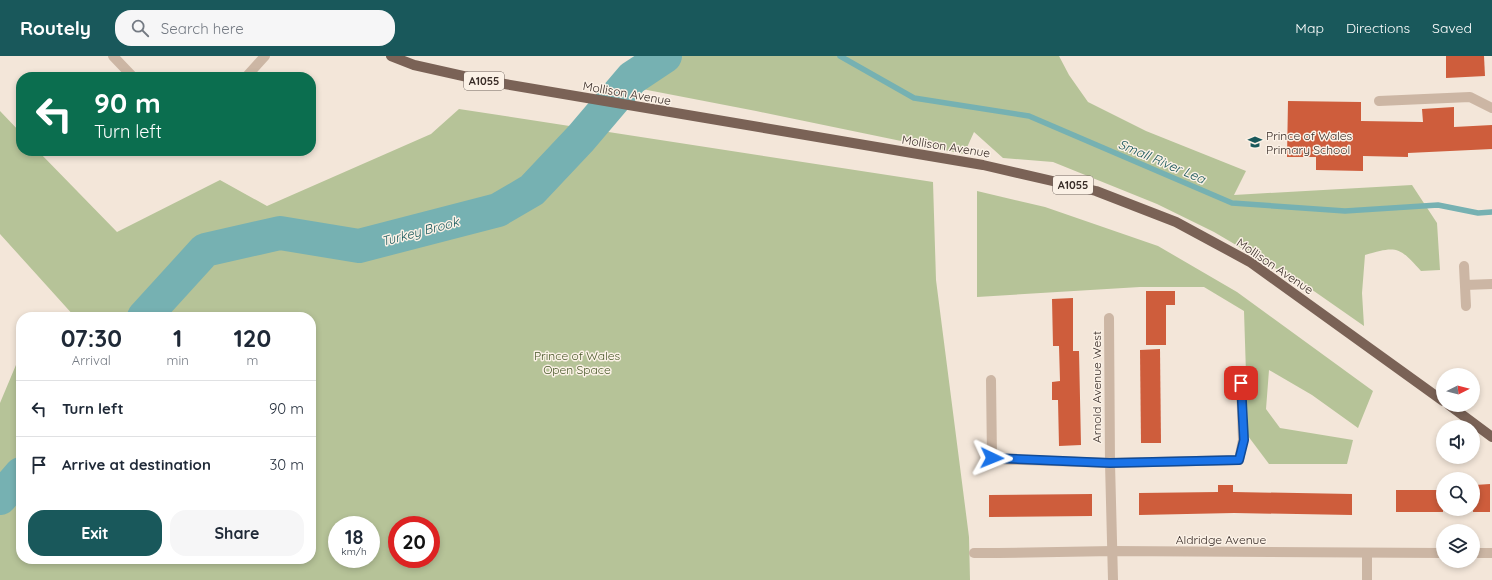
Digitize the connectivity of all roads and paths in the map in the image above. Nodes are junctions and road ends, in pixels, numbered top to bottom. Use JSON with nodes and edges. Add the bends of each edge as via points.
{"nodes":[{"id":1,"x":113,"y":56,"type":"edge"},
{"id":2,"x":265,"y":56,"type":"edge"},
{"id":3,"x":391,"y":56,"type":"edge"},
{"id":4,"x":128,"y":72,"type":"edge"},
{"id":5,"x":251,"y":72,"type":"edge"},
{"id":6,"x":1379,"y":101,"type":"dead end"},
{"id":7,"x":1492,"y":108,"type":"edge"},
{"id":8,"x":1464,"y":266,"type":"dead end"},
{"id":9,"x":1492,"y":284,"type":"edge"},
{"id":10,"x":1465,"y":285,"type":"junction"},
{"id":11,"x":1466,"y":306,"type":"dead end"},
{"id":12,"x":1109,"y":318,"type":"dead end"},
{"id":13,"x":990,"y":380,"type":"dead end"},
{"id":14,"x":1241,"y":383,"type":"dead end"},
{"id":15,"x":1436,"y":396,"type":"edge"},
{"id":16,"x":1458,"y":412,"type":"edge"},
{"id":17,"x":1492,"y":437,"type":"edge"},
{"id":18,"x":1110,"y":463,"type":"junction"},
{"id":19,"x":1113,"y":551,"type":"junction"},
{"id":20,"x":974,"y":553,"type":"dead end"},
{"id":21,"x":1367,"y":553,"type":"junction"},
{"id":22,"x":1436,"y":553,"type":"edge"},
{"id":23,"x":1480,"y":553,"type":"edge"},
{"id":24,"x":1492,"y":553,"type":"edge"},
{"id":25,"x":1113,"y":580,"type":"edge"},
{"id":26,"x":1367,"y":580,"type":"edge"}],
"edges":[{"from":1,"to":4,"type":"street"},
{"from":2,"to":5,"type":"street"},
{"from":3,"to":15,"type":"main road","name":"Mollison Avenue","number":"A1055","via":[[414,65],[481,80],[648,110],[983,164],[1096,191],[1176,222],[1250,262]]},
{"from":6,"to":7,"type":"street","via":[[1470,97]]},
{"from":8,"to":10,"type":"street"},
{"from":9,"to":10,"type":"street"},
{"from":10,"to":11,"type":"street"},
{"from":12,"to":18,"type":"street","name":"Arnold Avenue West"},
{"from":13,"to":18,"type":"street","via":[[992,458]]},
{"from":14,"to":18,"type":"street","via":[[1244,440],[1239,460]]},
{"from":16,"to":17,"type":"main road"},
{"from":18,"to":19,"type":"street","name":"Arnold Avenue West"},
{"from":19,"to":20,"type":"street","name":"Aldridge Avenue"},
{"from":19,"to":21,"type":"street","name":"Aldridge Avenue"},
{"from":19,"to":25,"type":"street","name":"Arnold Avenue West"},
{"from":21,"to":22,"type":"street","name":"Aldridge Avenue"},
{"from":21,"to":26,"type":"street"},
{"from":23,"to":24,"type":"street"}]}
